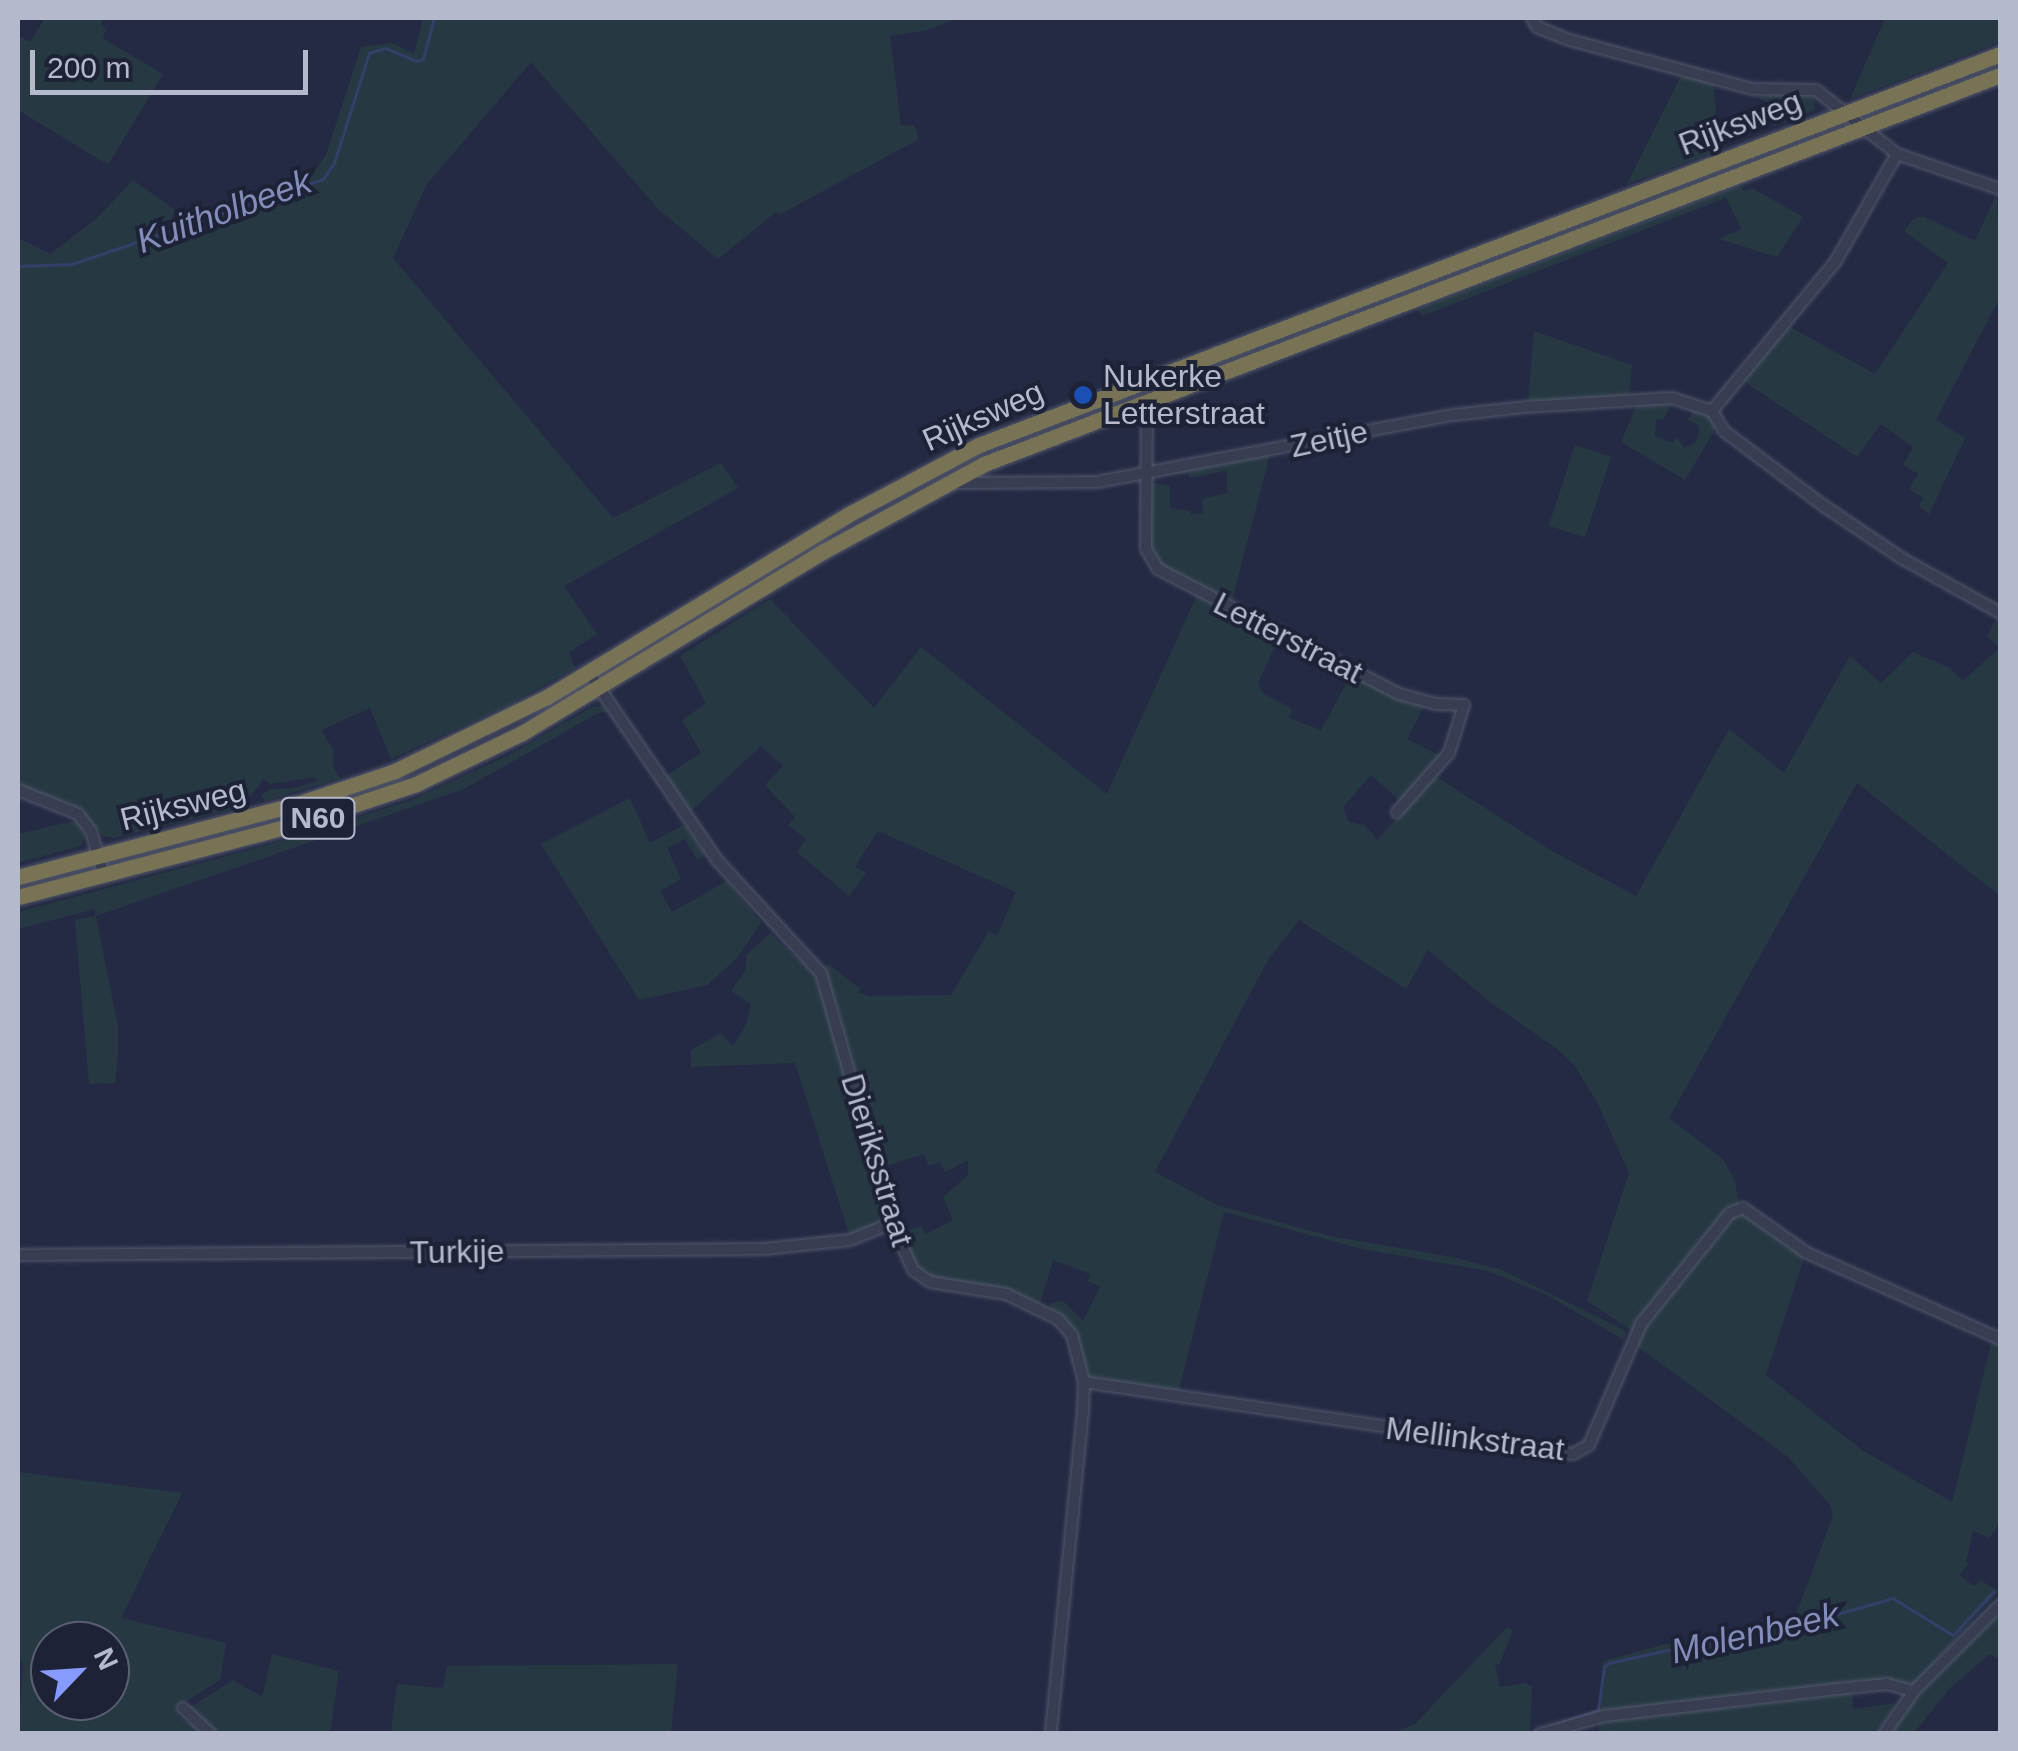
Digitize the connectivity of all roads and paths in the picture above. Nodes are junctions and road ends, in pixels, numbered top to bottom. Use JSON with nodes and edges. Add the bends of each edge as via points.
{"nodes":[{"id":1,"x":1532,"y":18,"type":"edge"},
{"id":2,"x":2000,"y":54,"type":"edge"},
{"id":3,"x":2000,"y":75,"type":"edge"},
{"id":4,"x":1842,"y":114,"type":"junction"},
{"id":5,"x":1863,"y":127,"type":"junction"},
{"id":6,"x":1897,"y":154,"type":"junction"},
{"id":7,"x":2000,"y":188,"type":"edge"},
{"id":8,"x":1147,"y":398,"type":"junction"},
{"id":9,"x":1712,"y":411,"type":"junction"},
{"id":10,"x":1148,"y":474,"type":"junction"},
{"id":11,"x":944,"y":483,"type":"junction"},
{"id":12,"x":2000,"y":613,"type":"edge"},
{"id":13,"x":589,"y":673,"type":"junction"},
{"id":14,"x":599,"y":690,"type":"junction"},
{"id":15,"x":18,"y":790,"type":"edge"},
{"id":16,"x":1397,"y":812,"type":"dead end"},
{"id":17,"x":98,"y":854,"type":"junction"},
{"id":18,"x":103,"y":872,"type":"junction"},
{"id":19,"x":18,"y":877,"type":"edge"},
{"id":20,"x":18,"y":897,"type":"edge"},
{"id":21,"x":892,"y":1223,"type":"junction"},
{"id":22,"x":18,"y":1255,"type":"edge"},
{"id":23,"x":2000,"y":1339,"type":"edge"},
{"id":24,"x":1084,"y":1382,"type":"junction"},
{"id":25,"x":2000,"y":1605,"type":"edge"},
{"id":26,"x":1914,"y":1691,"type":"junction"},
{"id":27,"x":183,"y":1708,"type":"dead end"},
{"id":28,"x":211,"y":1734,"type":"edge"},
{"id":29,"x":1051,"y":1734,"type":"edge"},
{"id":30,"x":1540,"y":1734,"type":"edge"},
{"id":31,"x":1884,"y":1734,"type":"edge"}],
"edges":[{"from":1,"to":4,"type":"street","via":[[1537,27],[1566,39],[1753,90],[1816,90]]},
{"from":2,"to":4,"type":"highway","name":"Rijksweg","number":"N60"},
{"from":3,"to":5,"type":"highway","name":"Rijksweg","number":"N60"},
{"from":4,"to":5,"type":"street"},
{"from":4,"to":13,"type":"highway","name":"Rijksweg","number":"N60","via":[[978,446],[851,514]]},
{"from":5,"to":6,"type":"street"},
{"from":5,"to":8,"type":"highway","name":"Rijksweg","number":"N60"},
{"from":6,"to":7,"type":"street"},
{"from":6,"to":9,"type":"street","via":[[1836,261]]},
{"from":8,"to":10,"type":"street","name":"Letterstraat"},
{"from":8,"to":11,"type":"highway","name":"Rijksweg","number":"N60"},
{"from":9,"to":10,"type":"street","name":"Zeitje","via":[[1672,398],[1524,407],[1388,426]]},
{"from":9,"to":12,"type":"street","via":[[1724,432],[1824,506]]},
{"from":10,"to":11,"type":"street","name":"Zeitje","via":[[1097,482]]},
{"from":10,"to":16,"type":"street","name":"Letterstraat","via":[[1146,549],[1166,575],[1399,694],[1464,705],[1450,753]]},
{"from":11,"to":14,"type":"highway","name":"Rijksweg","number":"N60"},
{"from":13,"to":14,"type":"street","name":"Dieriksstraat"},
{"from":13,"to":17,"type":"highway","name":"Rijksweg","number":"N60","via":[[471,738],[353,786]]},
{"from":14,"to":18,"type":"highway","name":"Rijksweg","number":"N60","via":[[483,753],[380,797]]},
{"from":14,"to":21,"type":"street","name":"Dieriksstraat","via":[[717,860],[821,973]]},
{"from":15,"to":17,"type":"street","via":[[78,814]]},
{"from":17,"to":18,"type":"street"},
{"from":17,"to":19,"type":"highway","name":"Rijksweg","number":"N60"},
{"from":18,"to":20,"type":"highway","name":"Rijksweg","number":"N60"},
{"from":21,"to":22,"type":"street","name":"Turkije","via":[[850,1240],[764,1249]]},
{"from":21,"to":24,"type":"street","name":"Dieriksstraat","via":[[908,1262],[924,1280],[1006,1294],[1066,1326]]},
{"from":23,"to":24,"type":"street","name":"Mellinkstraat","via":[[1807,1253],[1742,1208],[1730,1213],[1641,1324],[1589,1445],[1573,1454]]},
{"from":24,"to":29,"type":"street","name":"Dieriksstraat"},
{"from":25,"to":26,"type":"street"},
{"from":26,"to":30,"type":"street","via":[[1886,1684],[1844,1688],[1604,1716]]},
{"from":26,"to":31,"type":"street"},
{"from":27,"to":28,"type":"street"}]}
